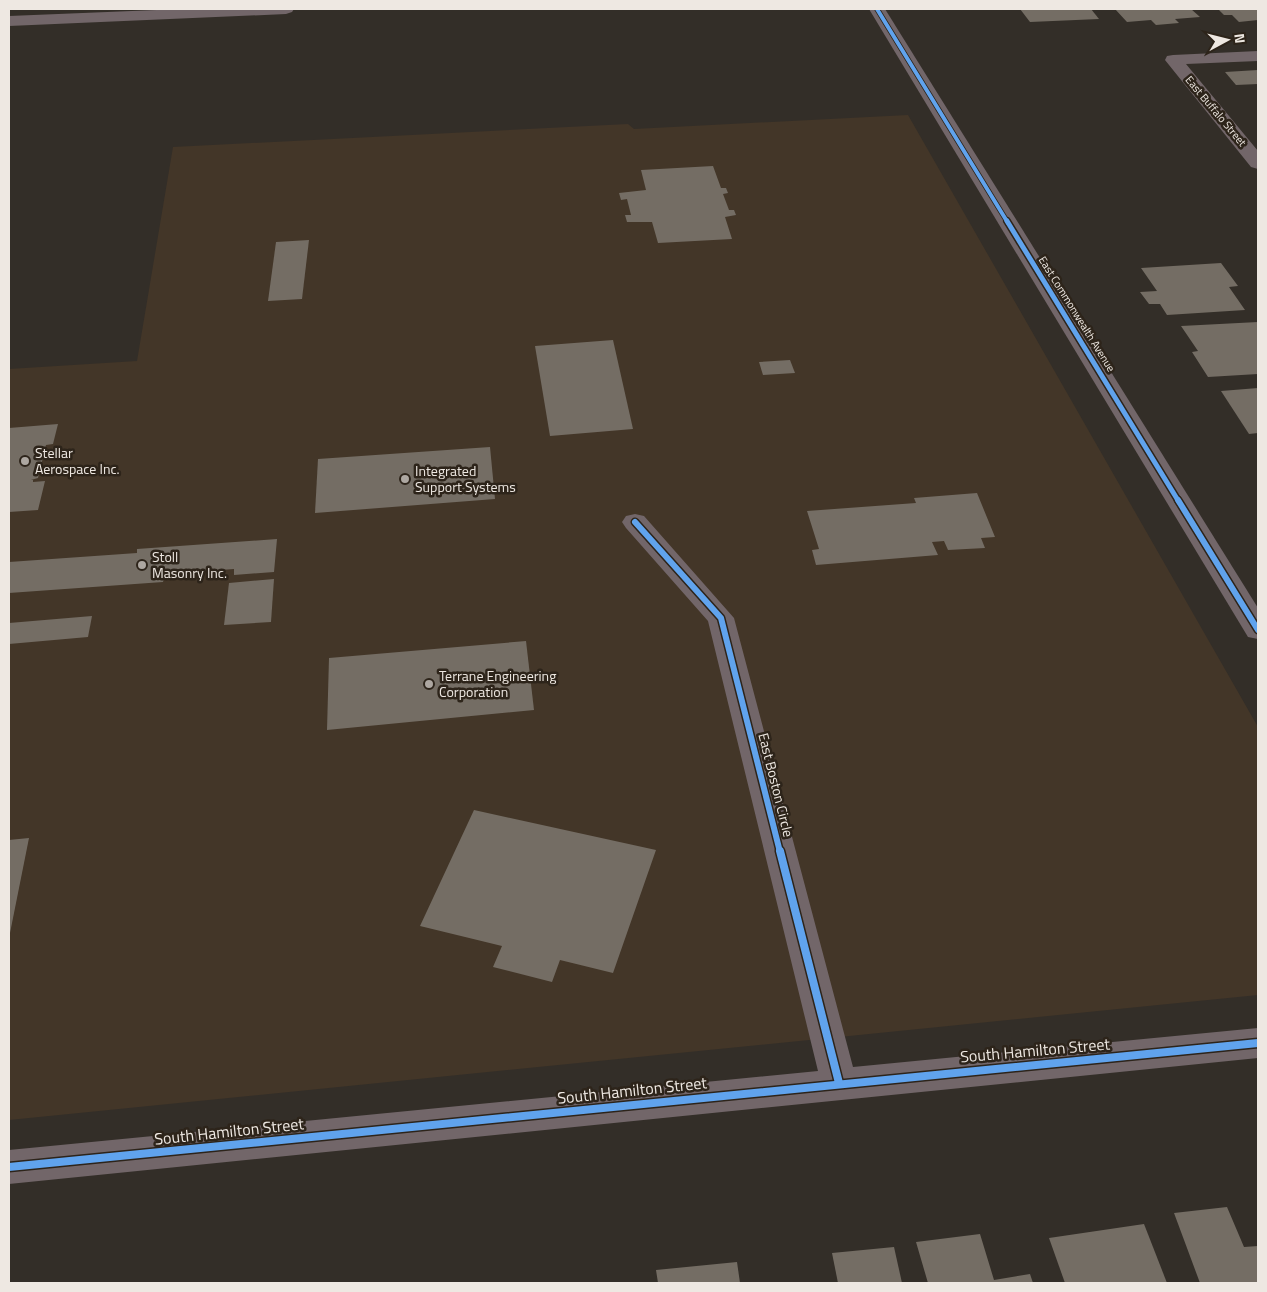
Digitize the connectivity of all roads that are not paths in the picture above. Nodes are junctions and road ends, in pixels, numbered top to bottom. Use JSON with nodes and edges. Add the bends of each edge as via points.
{"nodes":[{"id":1,"x":286,"y":9,"type":"edge"},
{"id":2,"x":877,"y":9,"type":"edge"},
{"id":3,"x":9,"y":21,"type":"edge"},
{"id":4,"x":1258,"y":56,"type":"edge"},
{"id":5,"x":1258,"y":163,"type":"edge"},
{"id":6,"x":635,"y":522,"type":"dead end"},
{"id":7,"x":1258,"y":630,"type":"edge"},
{"id":8,"x":1258,"y":1043,"type":"edge"},
{"id":9,"x":838,"y":1083,"type":"junction"},
{"id":10,"x":9,"y":1167,"type":"edge"}],
"edges":[{"from":1,"to":3,"type":"street"},
{"from":2,"to":7,"type":"street","name":"East Commonwealth Avenue"},
{"from":4,"to":5,"type":"street","name":"East Buffalo Street","via":[[1173,60]]},
{"from":6,"to":9,"type":"street","name":"East Boston Circle","via":[[721,618]]},
{"from":8,"to":9,"type":"street","name":"South Hamilton Street"},
{"from":9,"to":10,"type":"street","name":"South Hamilton Street"}]}
